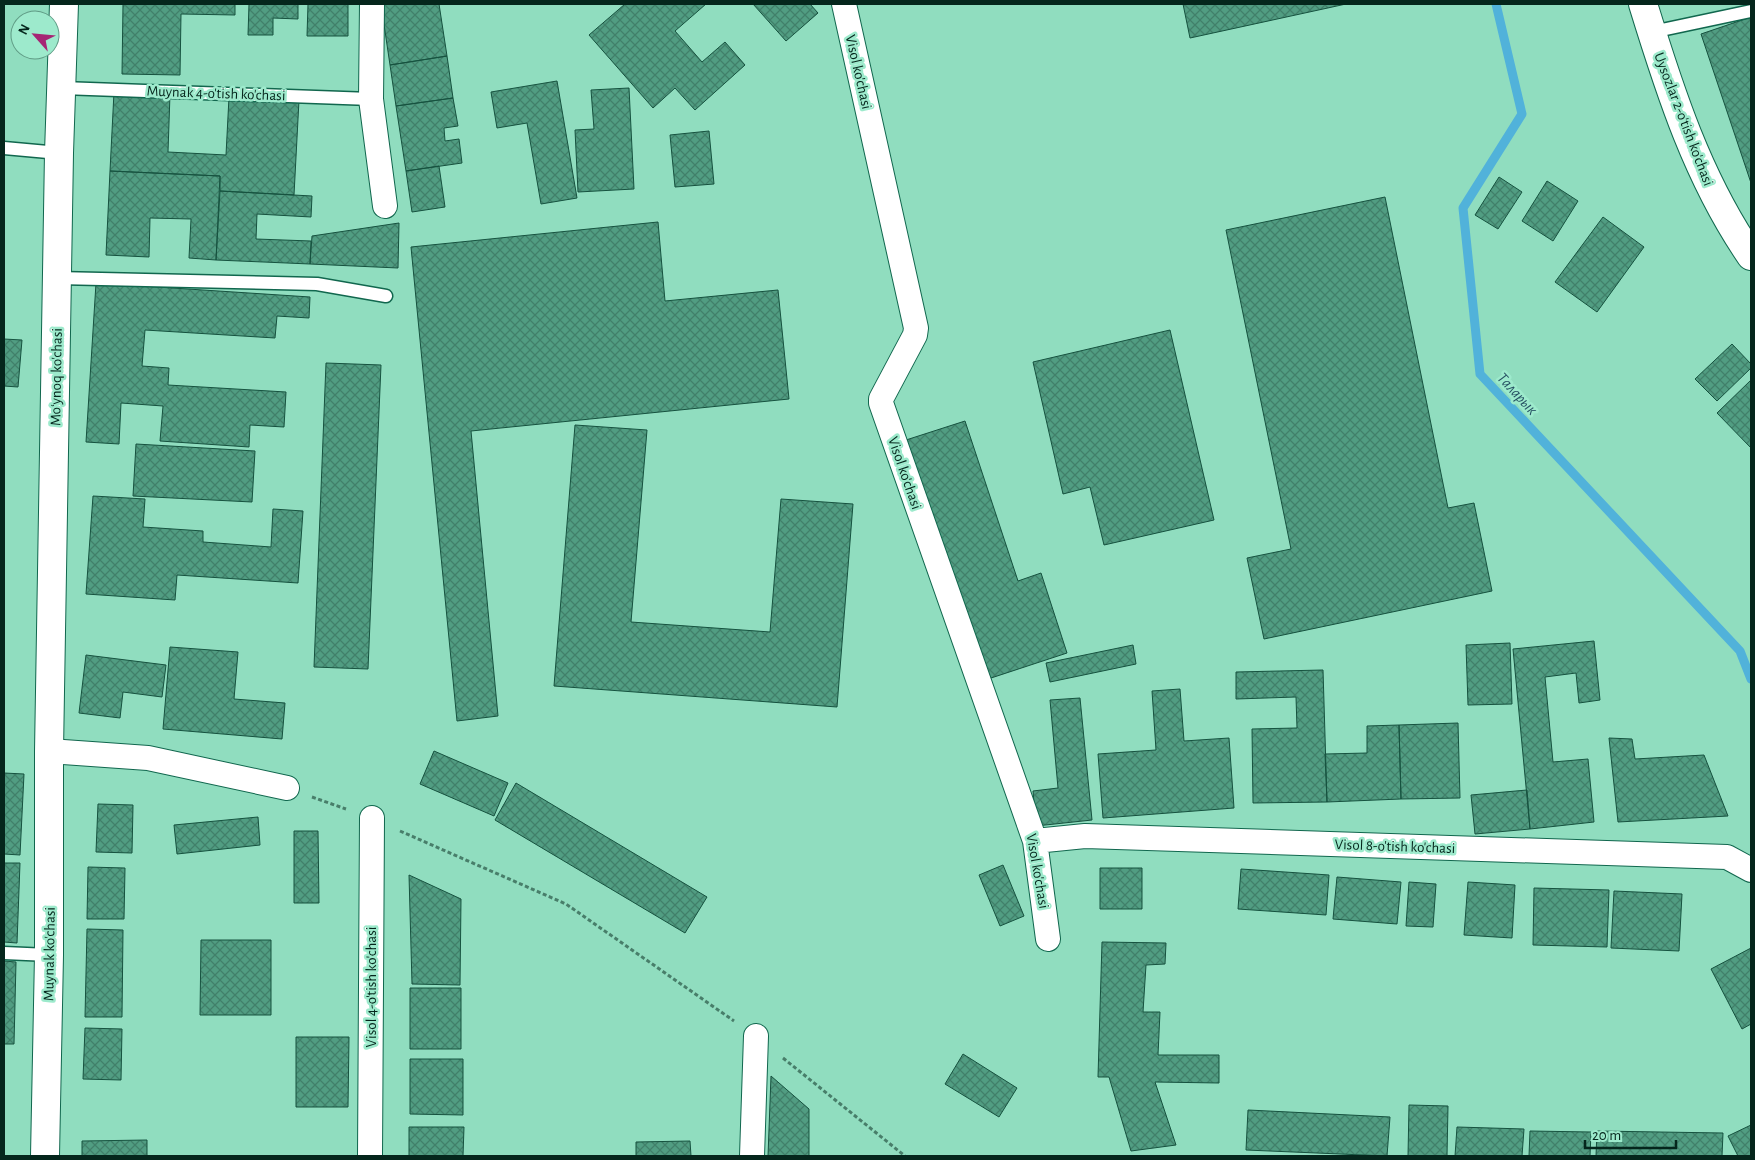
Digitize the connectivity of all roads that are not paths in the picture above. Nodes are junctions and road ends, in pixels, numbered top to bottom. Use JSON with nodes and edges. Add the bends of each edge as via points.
{"nodes":[{"id":1,"x":64,"y":4,"type":"edge"},
{"id":2,"x":372,"y":4,"type":"edge"},
{"id":3,"x":844,"y":4,"type":"edge"},
{"id":4,"x":1642,"y":4,"type":"edge"},
{"id":5,"x":1751,"y":11,"type":"edge"},
{"id":6,"x":1652,"y":32,"type":"junction"},
{"id":7,"x":62,"y":88,"type":"junction"},
{"id":8,"x":371,"y":99,"type":"junction"},
{"id":9,"x":4,"y":148,"type":"edge"},
{"id":10,"x":60,"y":153,"type":"junction"},
{"id":11,"x":385,"y":206,"type":"dead end"},
{"id":12,"x":1751,"y":256,"type":"edge"},
{"id":13,"x":57,"y":278,"type":"junction"},
{"id":14,"x":386,"y":296,"type":"dead end"},
{"id":15,"x":49,"y":751,"type":"junction"},
{"id":16,"x":288,"y":788,"type":"road end"},
{"id":17,"x":372,"y":818,"type":"road end"},
{"id":18,"x":1035,"y":841,"type":"junction"},
{"id":19,"x":1751,"y":870,"type":"edge"},
{"id":20,"x":1048,"y":939,"type":"dead end"},
{"id":21,"x":4,"y":953,"type":"edge"},
{"id":22,"x":50,"y":955,"type":"junction"},
{"id":23,"x":756,"y":1036,"type":"road end"},
{"id":24,"x":45,"y":1156,"type":"edge"},
{"id":25,"x":370,"y":1156,"type":"edge"},
{"id":26,"x":752,"y":1156,"type":"edge"}],
"edges":[{"from":1,"to":7,"type":"street","name":"Moʻynoq ko'chasi"},
{"from":2,"to":8,"type":"street"},
{"from":3,"to":18,"type":"street","name":"Visol ko'chasi","via":[[916,328],[880,398],[881,403]]},
{"from":4,"to":6,"type":"street","name":"Uysozlar 2-o'tish ko'chasi"},
{"from":5,"to":6,"type":"lane"},
{"from":6,"to":12,"type":"street","name":"Uysozlar 2-o'tish ko'chasi","via":[[1676,105],[1714,197]]},
{"from":7,"to":8,"type":"lane","name":"Muynak 4-o'tish ko'chasi"},
{"from":7,"to":10,"type":"street","name":"Moʻynoq ko'chasi"},
{"from":8,"to":11,"type":"street"},
{"from":9,"to":10,"type":"lane"},
{"from":10,"to":13,"type":"street","name":"Moʻynoq ko'chasi"},
{"from":13,"to":14,"type":"lane","via":[[317,284]]},
{"from":13,"to":15,"type":"street","name":"Moʻynoq ko'chasi"},
{"from":15,"to":16,"type":"street","via":[[148,758]]},
{"from":15,"to":22,"type":"street","name":"Muynak ko'chasi"},
{"from":17,"to":25,"type":"street","name":"Visol 4-o'tish ko'chasi"},
{"from":18,"to":19,"type":"street","name":"Visol 8-o'tish ko'chasi","via":[[1085,836],[1727,857]]},
{"from":18,"to":20,"type":"street","name":"Visol ko'chasi"},
{"from":21,"to":22,"type":"lane"},
{"from":22,"to":24,"type":"street","name":"Muynak ko'chasi"},
{"from":23,"to":26,"type":"street"}]}
